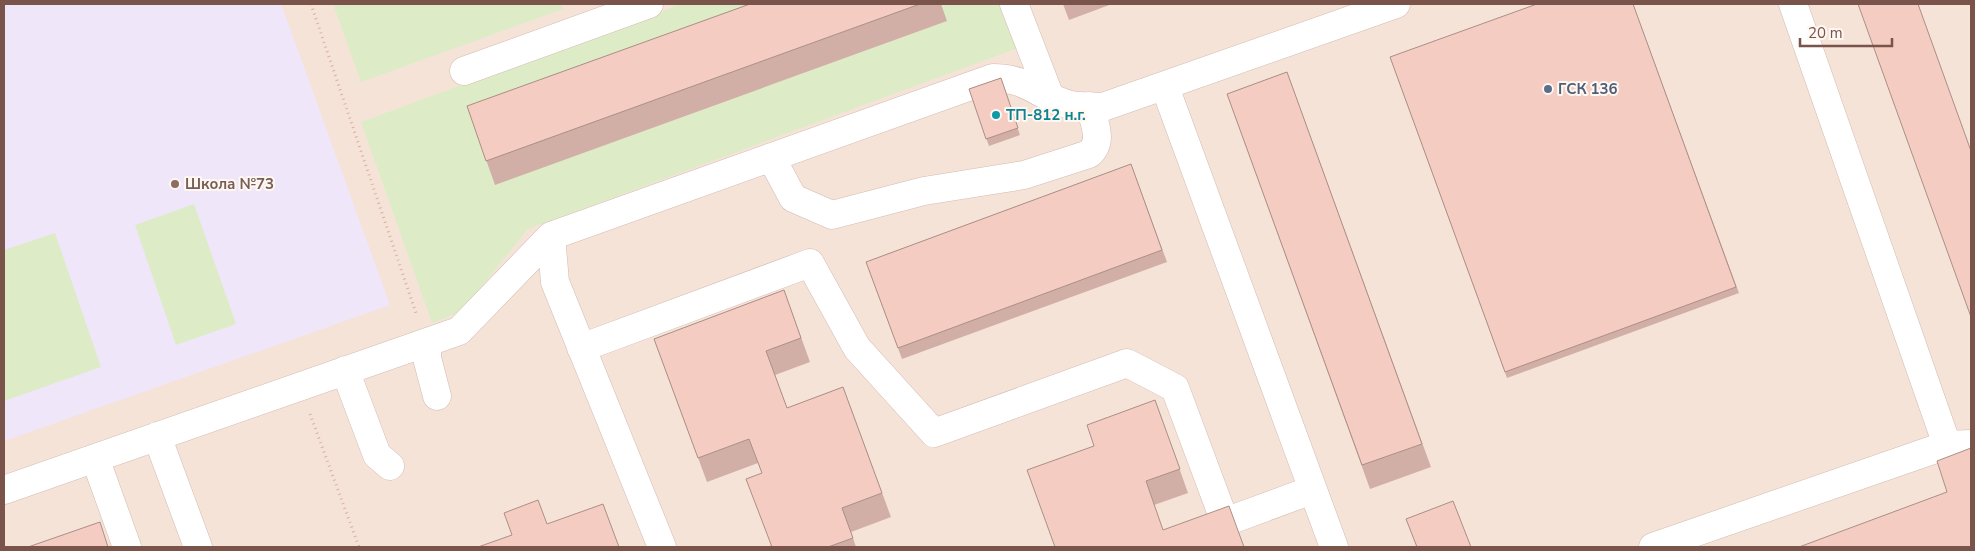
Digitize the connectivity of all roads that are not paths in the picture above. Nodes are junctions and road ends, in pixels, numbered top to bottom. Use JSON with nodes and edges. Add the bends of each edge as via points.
{"nodes":[{"id":1,"x":649,"y":4,"type":"edge"},
{"id":2,"x":1014,"y":4,"type":"edge"},
{"id":3,"x":1396,"y":4,"type":"edge"},
{"id":4,"x":1794,"y":4,"type":"edge"},
{"id":5,"x":582,"y":15,"type":"edge"},
{"id":6,"x":464,"y":70,"type":"dead end"},
{"id":7,"x":1165,"y":87,"type":"junction"},
{"id":8,"x":1050,"y":97,"type":"junction"},
{"id":9,"x":1090,"y":106,"type":"junction"},
{"id":10,"x":771,"y":157,"type":"junction"},
{"id":11,"x":551,"y":236,"type":"junction"},
{"id":12,"x":427,"y":342,"type":"junction"},
{"id":13,"x":581,"y":348,"type":"junction"},
{"id":14,"x":344,"y":370,"type":"junction"},
{"id":15,"x":437,"y":396,"type":"dead end"},
{"id":16,"x":157,"y":436,"type":"junction"},
{"id":17,"x":1959,"y":445,"type":"edge"},
{"id":18,"x":95,"y":458,"type":"junction"},
{"id":19,"x":390,"y":466,"type":"dead end"},
{"id":20,"x":4,"y":490,"type":"edge"},
{"id":21,"x":1312,"y":490,"type":"junction"},
{"id":22,"x":127,"y":547,"type":"edge"},
{"id":23,"x":198,"y":547,"type":"edge"},
{"id":24,"x":662,"y":547,"type":"edge"},
{"id":25,"x":1334,"y":547,"type":"edge"},
{"id":26,"x":1652,"y":547,"type":"edge"}],
"edges":[{"from":1,"to":5,"type":"lane"},
{"from":2,"to":8,"type":"lane"},
{"from":3,"to":7,"type":"lane"},
{"from":4,"to":17,"type":"lane"},
{"from":5,"to":6,"type":"lane"},
{"from":7,"to":9,"type":"lane","via":[[1103,107]]},
{"from":7,"to":21,"type":"lane"},
{"from":8,"to":9,"type":"lane","via":[[1071,105]]},
{"from":8,"to":10,"type":"lane","via":[[1030,85],[1008,78],[993,78]]},
{"from":9,"to":10,"type":"lane","via":[[1099,140],[1097,148],[1089,154],[1024,174],[924,191],[832,215],[793,198]]},
{"from":10,"to":11,"type":"lane"},
{"from":11,"to":12,"type":"lane","via":[[459,331]]},
{"from":11,"to":13,"type":"lane","via":[[555,282]]},
{"from":12,"to":14,"type":"lane"},
{"from":12,"to":15,"type":"lane","via":[[427,358]]},
{"from":13,"to":21,"type":"lane","via":[[810,263],[857,348],[934,433],[1127,364],[1175,388],[1225,522]]},
{"from":13,"to":24,"type":"lane"},
{"from":14,"to":16,"type":"lane"},
{"from":14,"to":19,"type":"lane","via":[[377,455]]},
{"from":16,"to":18,"type":"lane"},
{"from":16,"to":23,"type":"lane"},
{"from":17,"to":26,"type":"lane"},
{"from":18,"to":20,"type":"lane"},
{"from":18,"to":22,"type":"lane"},
{"from":21,"to":25,"type":"lane"}]}
